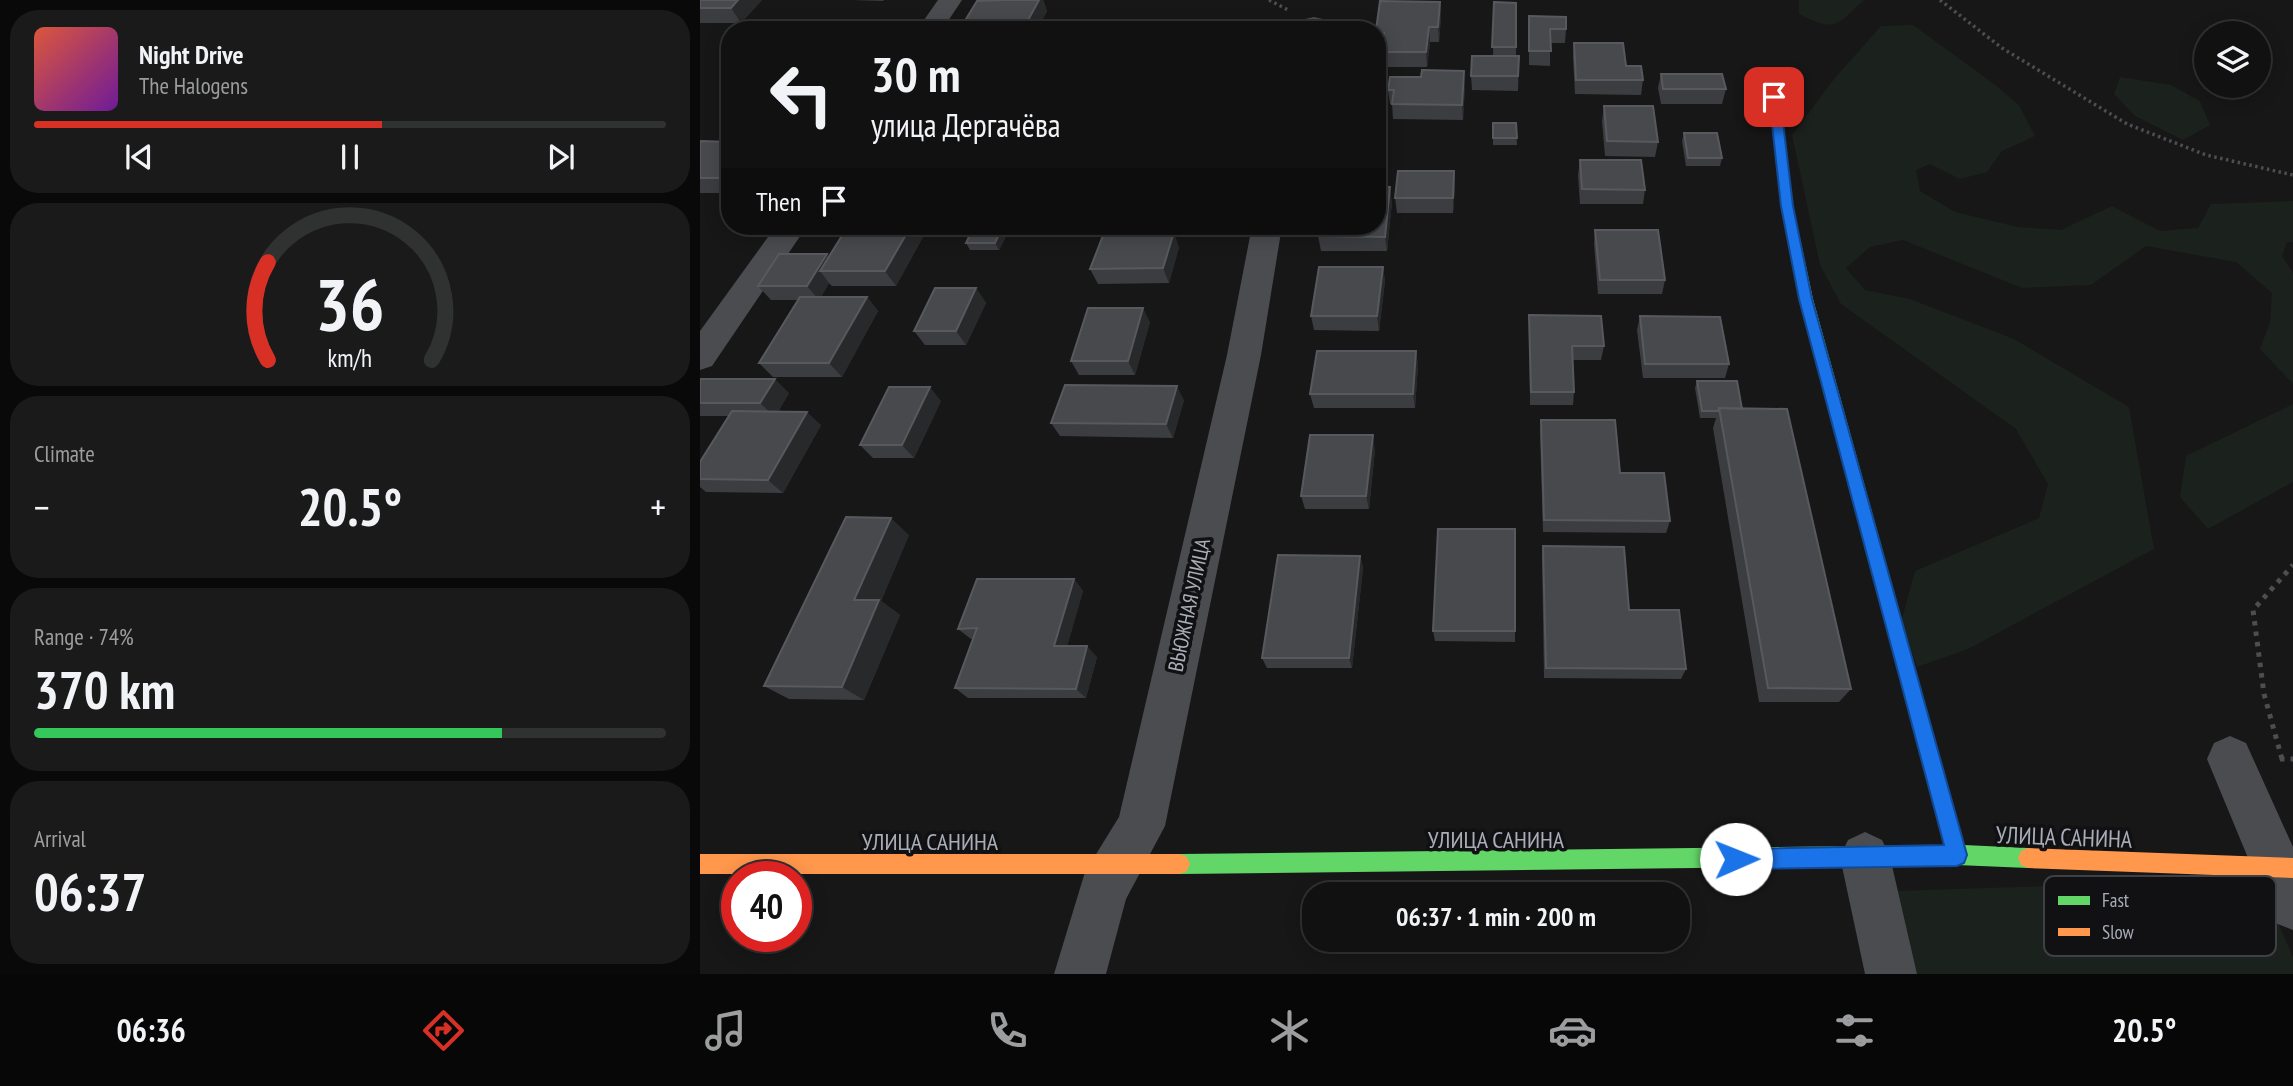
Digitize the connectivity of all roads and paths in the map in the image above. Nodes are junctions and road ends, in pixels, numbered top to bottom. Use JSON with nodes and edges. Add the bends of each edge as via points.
{"nodes":[{"id":1,"x":950,"y":0,"type":"edge"},
{"id":2,"x":1940,"y":0,"type":"edge"},
{"id":3,"x":935,"y":21,"type":"edge"},
{"id":4,"x":1771,"y":70,"type":"dead end"},
{"id":5,"x":2293,"y":175,"type":"edge"},
{"id":6,"x":786,"y":235,"type":"edge"},
{"id":7,"x":1265,"y":235,"type":"edge"},
{"id":8,"x":700,"y":357,"type":"edge"},
{"id":9,"x":2293,"y":565,"type":"edge"},
{"id":10,"x":2230,"y":759,"type":"dead end"},
{"id":11,"x":2282,"y":759,"type":"dead end"},
{"id":12,"x":1957,"y":855,"type":"junction"},
{"id":13,"x":1865,"y":857,"type":"junction"},
{"id":14,"x":700,"y":864,"type":"edge"},
{"id":15,"x":1118,"y":865,"type":"junction"},
{"id":16,"x":2234,"y":876,"type":"edge"},
{"id":17,"x":2287,"y":880,"type":"edge"},
{"id":18,"x":1080,"y":974,"type":"edge"},
{"id":19,"x":1891,"y":974,"type":"edge"}],
"edges":[{"from":1,"to":3,"type":"street"},
{"from":2,"to":5,"type":"path","via":[[2003,48],[2127,124],[2206,155]]},
{"from":4,"to":12,"type":"street","via":[[1787,206],[1806,299]]},
{"from":6,"to":8,"type":"street"},
{"from":7,"to":15,"type":"street","name":"ВЬЮЖНАЯ УЛИЦА","via":[[1244,355],[1141,826]]},
{"from":9,"to":11,"type":"path","via":[[2253,610],[2264,694]]},
{"from":10,"to":17,"type":"street"},
{"from":12,"to":13,"type":"street","name":"УЛИЦА САНИНА"},
{"from":12,"to":16,"type":"street","name":"УЛИЦА САНИНА"},
{"from":13,"to":15,"type":"street","name":"УЛИЦА САНИНА"},
{"from":13,"to":19,"type":"street"},
{"from":14,"to":15,"type":"street","name":"УЛИЦА САНИНА"},
{"from":15,"to":18,"type":"street","name":"ВЬЮЖНАЯ УЛИЦА","via":[[1103,890]]}]}
